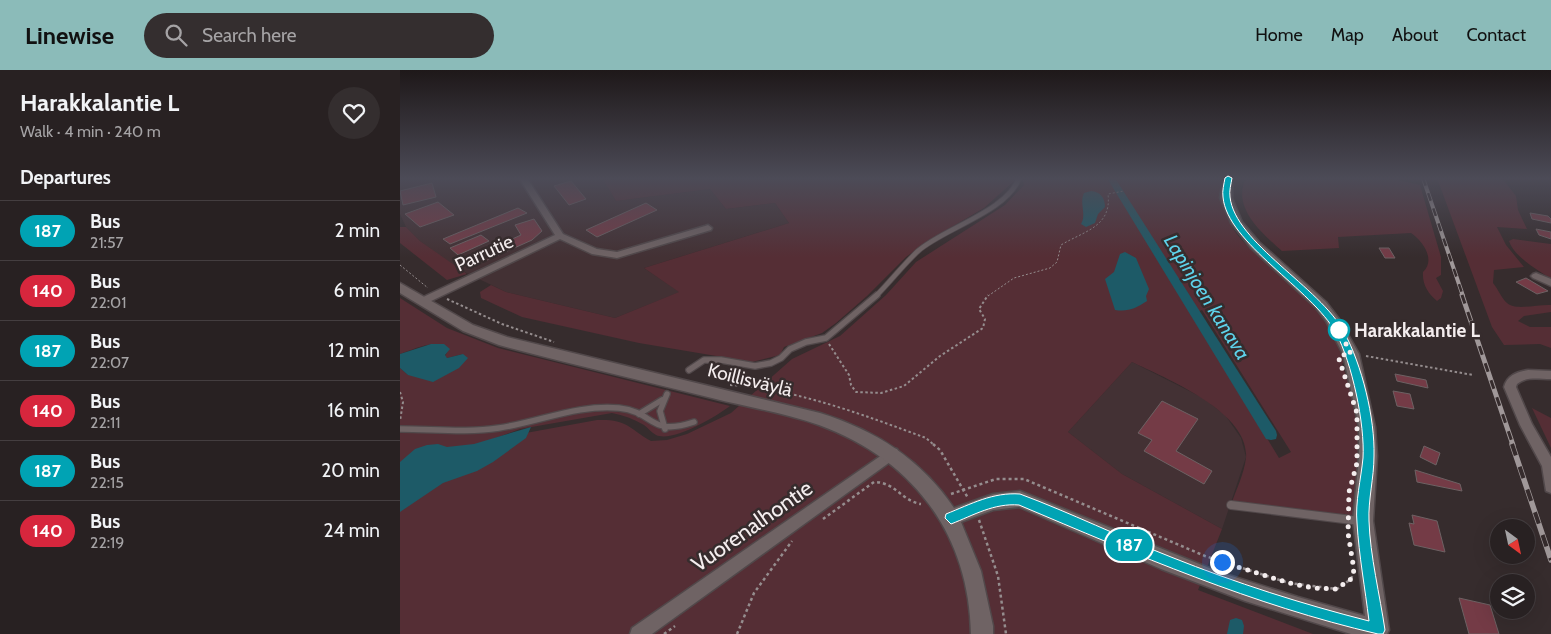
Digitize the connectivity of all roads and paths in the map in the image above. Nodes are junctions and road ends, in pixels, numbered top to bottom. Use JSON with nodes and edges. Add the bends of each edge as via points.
{"nodes":[{"id":1,"x":540,"y":204,"type":"edge"},
{"id":2,"x":992,"y":204,"type":"edge"},
{"id":3,"x":1111,"y":204,"type":"edge"},
{"id":4,"x":1229,"y":204,"type":"edge"},
{"id":5,"x":708,"y":228,"type":"dead end"},
{"id":6,"x":560,"y":236,"type":"junction"},
{"id":7,"x":1536,"y":276,"type":"dead end"},
{"id":8,"x":1551,"y":283,"type":"edge"},
{"id":9,"x":400,"y":287,"type":"edge"},
{"id":10,"x":422,"y":301,"type":"junction"},
{"id":11,"x":826,"y":338,"type":"junction"},
{"id":12,"x":1361,"y":355,"type":"dead end"},
{"id":13,"x":690,"y":370,"type":"dead end"},
{"id":14,"x":1473,"y":375,"type":"dead end"},
{"id":15,"x":1551,"y":375,"type":"edge"},
{"id":16,"x":400,"y":392,"type":"edge"},
{"id":17,"x":667,"y":394,"type":"dead end"},
{"id":18,"x":662,"y":400,"type":"junction"},
{"id":19,"x":639,"y":414,"type":"junction"},
{"id":20,"x":400,"y":420,"type":"edge"},
{"id":21,"x":694,"y":422,"type":"dead end"},
{"id":22,"x":400,"y":429,"type":"edge"},
{"id":23,"x":665,"y":429,"type":"junction"},
{"id":24,"x":892,"y":454,"type":"junction"},
{"id":25,"x":1551,"y":488,"type":"edge"},
{"id":26,"x":940,"y":498,"type":"junction"},
{"id":27,"x":1231,"y":505,"type":"dead end"},
{"id":28,"x":951,"y":518,"type":"junction"},
{"id":29,"x":822,"y":520,"type":"dead end"},
{"id":30,"x":1363,"y":521,"type":"junction"},
{"id":31,"x":799,"y":535,"type":"dead end"},
{"id":32,"x":792,"y":541,"type":"junction"},
{"id":33,"x":777,"y":551,"type":"dead end"},
{"id":34,"x":1370,"y":573,"type":"junction"},
{"id":35,"x":677,"y":624,"type":"dead end"},
{"id":36,"x":1378,"y":632,"type":"edge"},
{"id":37,"x":638,"y":634,"type":"edge"},
{"id":38,"x":664,"y":634,"type":"edge"},
{"id":39,"x":737,"y":634,"type":"edge"},
{"id":40,"x":982,"y":634,"type":"edge"}],
"edges":[{"from":1,"to":6,"type":"street"},
{"from":2,"to":11,"type":"lane","via":[[910,258],[877,294]]},
{"from":3,"to":11,"type":"path","via":[[1110,210],[1094,227],[1062,245],[1057,262],[1044,271],[1014,278],[990,294],[980,309],[985,319],[983,328],[953,346],[917,377],[899,387],[883,394],[856,392]]},
{"from":4,"to":30,"type":"main road","via":[[1237,223],[1255,245],[1321,305],[1347,345],[1367,428]]},
{"from":5,"to":6,"type":"street","via":[[617,254],[595,252]]},
{"from":6,"to":10,"type":"street","name":"Parrutie"},
{"from":7,"to":8,"type":"street"},
{"from":9,"to":10,"type":"main road","name":"Koillisväylä"},
{"from":10,"to":24,"type":"main road","name":"Koillisväylä","via":[[468,328],[504,341],[820,419],[850,429]]},
{"from":11,"to":13,"type":"lane","via":[[790,349],[771,363],[755,366],[704,360]]},
{"from":12,"to":14,"type":"path"},
{"from":15,"to":25,"type":"street","via":[[1519,376],[1510,387],[1526,426],[1549,466]]},
{"from":16,"to":20,"type":"path","via":[[403,402]]},
{"from":17,"to":18,"type":"lane"},
{"from":18,"to":19,"type":"lane"},
{"from":18,"to":23,"type":"lane","via":[[659,412]]},
{"from":19,"to":22,"type":"lane","via":[[622,408],[595,409],[475,431]]},
{"from":19,"to":23,"type":"lane"},
{"from":21,"to":23,"type":"lane"},
{"from":24,"to":26,"type":"main road","name":"Koillisväylä"},
{"from":24,"to":37,"type":"street","name":"Vuorenalhontie"},
{"from":26,"to":28,"type":"main road","name":"Koillisväylä"},
{"from":26,"to":29,"type":"path","via":[[917,504],[892,484],[874,482]]},
{"from":26,"to":34,"type":"path","via":[[998,477],[1012,476],[1205,556],[1289,583],[1336,589],[1351,579],[1354,570]]},
{"from":27,"to":30,"type":"lane"},
{"from":28,"to":36,"type":"main road","via":[[991,501],[1020,500],[1247,592]]},
{"from":28,"to":40,"type":"main road","name":"Koillisväylä","via":[[965,548],[979,598]]},
{"from":30,"to":34,"type":"main road"},
{"from":31,"to":32,"type":"path"},
{"from":32,"to":33,"type":"path"},
{"from":32,"to":39,"type":"path","via":[[754,594]]},
{"from":34,"to":36,"type":"main road"},
{"from":35,"to":38,"type":"path"}]}
